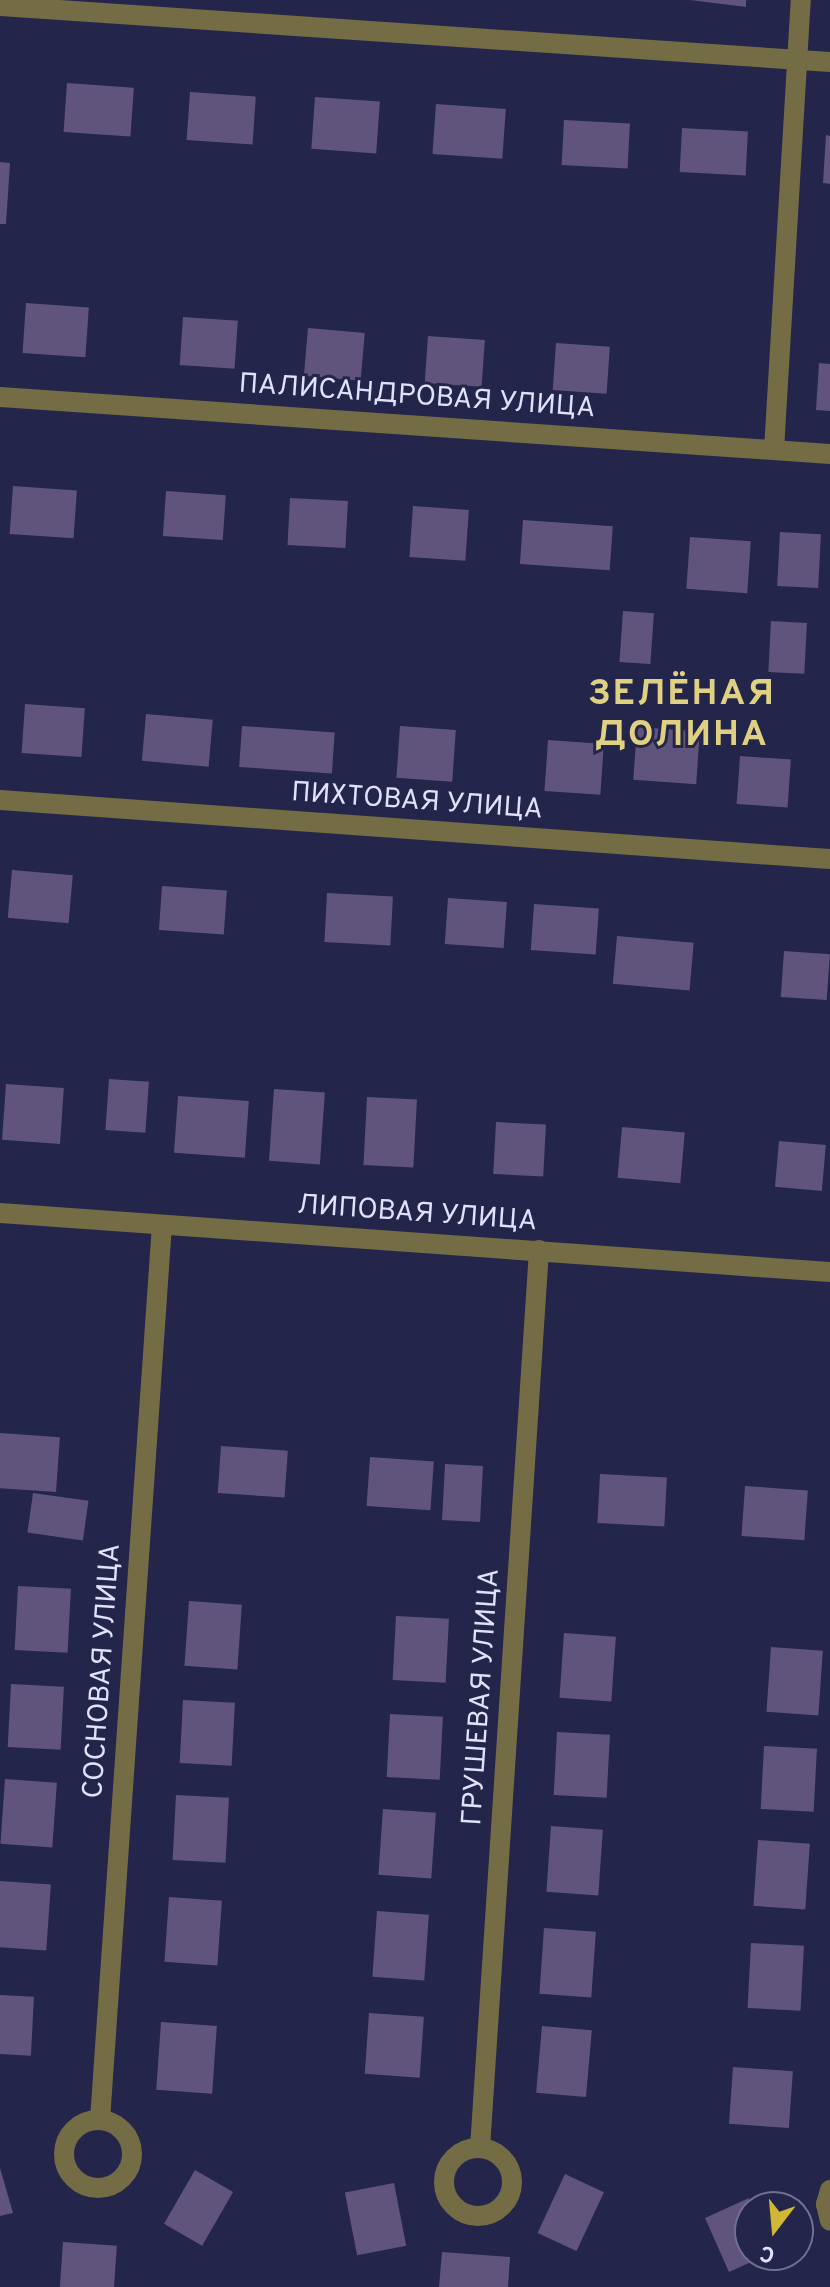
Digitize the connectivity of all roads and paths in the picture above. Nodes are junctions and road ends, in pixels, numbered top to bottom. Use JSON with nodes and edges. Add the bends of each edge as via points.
{"nodes":[{"id":1,"x":801,"y":0,"type":"edge"},
{"id":2,"x":0,"y":6,"type":"edge"},
{"id":3,"x":798,"y":59,"type":"junction"},
{"id":4,"x":830,"y":62,"type":"edge"},
{"id":5,"x":0,"y":397,"type":"edge"},
{"id":6,"x":774,"y":450,"type":"junction"},
{"id":7,"x":830,"y":454,"type":"edge"},
{"id":8,"x":0,"y":800,"type":"edge"},
{"id":9,"x":830,"y":859,"type":"edge"},
{"id":10,"x":0,"y":1213,"type":"edge"},
{"id":11,"x":162,"y":1225,"type":"junction"},
{"id":12,"x":539,"y":1250,"type":"junction"},
{"id":13,"x":830,"y":1272,"type":"edge"},
{"id":14,"x":100,"y":2120,"type":"dead end"},
{"id":15,"x":480,"y":2148,"type":"dead end"},
{"id":16,"x":830,"y":2190,"type":"edge"},
{"id":17,"x":830,"y":2221,"type":"edge"}],
"edges":[{"from":1,"to":3,"type":"street"},
{"from":2,"to":3,"type":"street"},
{"from":3,"to":4,"type":"street"},
{"from":3,"to":6,"type":"street"},
{"from":5,"to":6,"type":"street","name":"ПАЛИСАНДРОВАЯ УЛИЦА"},
{"from":6,"to":7,"type":"street","name":"ПАЛИСАНДРОВАЯ УЛИЦА"},
{"from":8,"to":9,"type":"street","name":"ПИХТОВАЯ УЛИЦА"},
{"from":10,"to":11,"type":"street","name":"ЛИПОВАЯ УЛИЦА"},
{"from":11,"to":12,"type":"street","name":"ЛИПОВАЯ УЛИЦА"},
{"from":11,"to":14,"type":"street","name":"СОСНОВАЯ УЛИЦА"},
{"from":12,"to":13,"type":"street","name":"ЛИПОВАЯ УЛИЦА"},
{"from":12,"to":15,"type":"street","name":"ГРУШЕВАЯ УЛИЦА"},
{"from":16,"to":17,"type":"street"}]}
